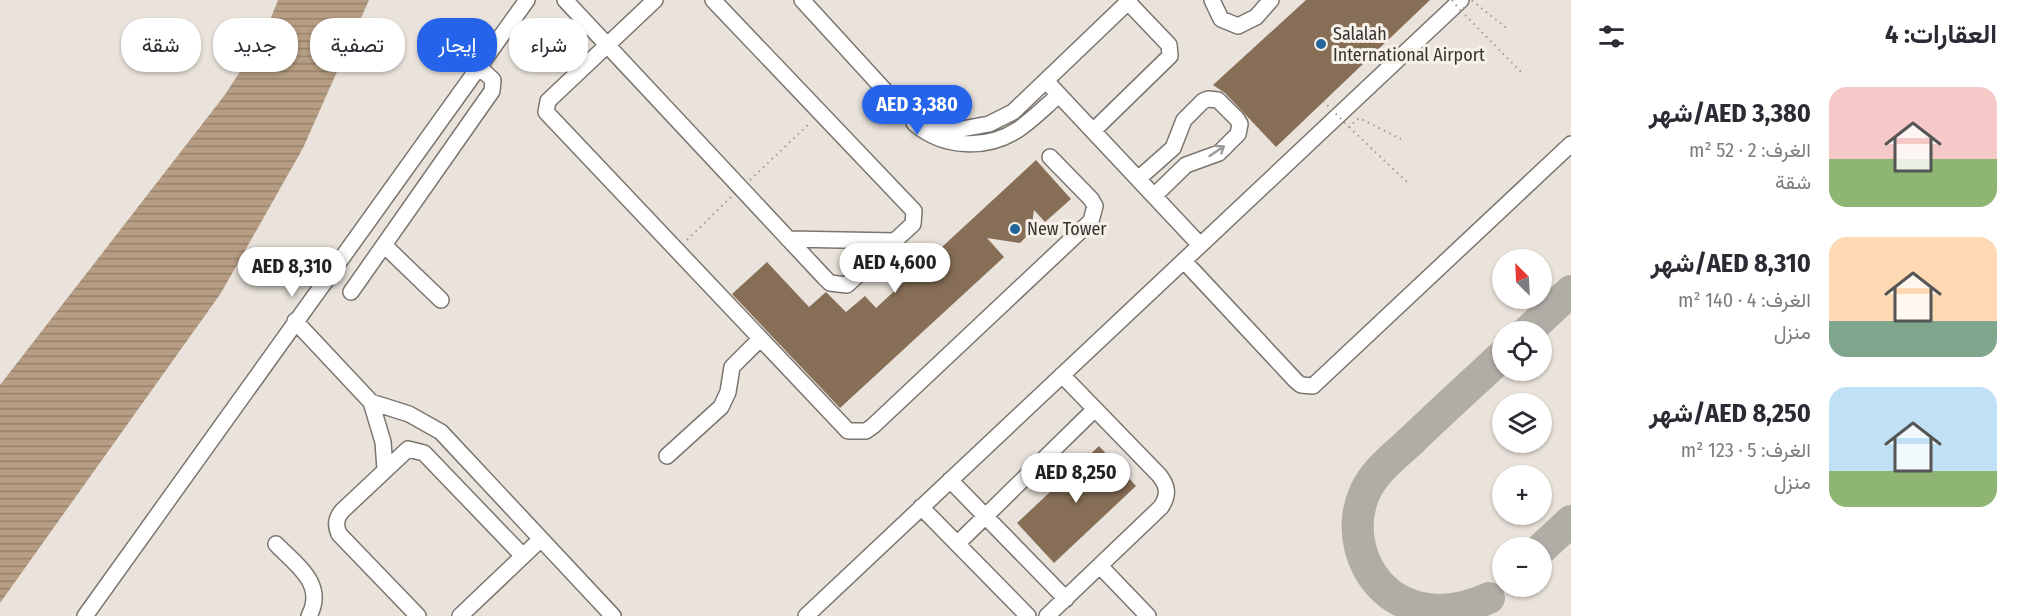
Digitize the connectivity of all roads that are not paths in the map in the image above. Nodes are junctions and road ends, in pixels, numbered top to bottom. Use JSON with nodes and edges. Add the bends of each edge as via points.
{"nodes":[{"id":1,"x":527,"y":0,"type":"edge"},
{"id":2,"x":565,"y":0,"type":"edge"},
{"id":3,"x":655,"y":0,"type":"edge"},
{"id":4,"x":713,"y":0,"type":"edge"},
{"id":5,"x":802,"y":0,"type":"edge"},
{"id":6,"x":1212,"y":0,"type":"edge"},
{"id":7,"x":1272,"y":0,"type":"edge"},
{"id":8,"x":1129,"y":1,"type":"edge"},
{"id":9,"x":1461,"y":5,"type":"edge"},
{"id":10,"x":497,"y":41,"type":"edge"},
{"id":11,"x":607,"y":45,"type":"junction"},
{"id":12,"x":475,"y":72,"type":"edge"},
{"id":13,"x":485,"y":72,"type":"edge"},
{"id":14,"x":1046,"y":81,"type":"junction"},
{"id":15,"x":1059,"y":95,"type":"junction"},
{"id":16,"x":899,"y":106,"type":"junction"},
{"id":17,"x":1093,"y":131,"type":"junction"},
{"id":18,"x":1177,"y":142,"type":"junction"},
{"id":19,"x":1571,"y":144,"type":"edge"},
{"id":20,"x":1050,"y":157,"type":"dead end"},
{"id":21,"x":1194,"y":160,"type":"junction"},
{"id":22,"x":1138,"y":179,"type":"junction"},
{"id":23,"x":1154,"y":196,"type":"junction"},
{"id":24,"x":788,"y":239,"type":"junction"},
{"id":25,"x":896,"y":241,"type":"junction"},
{"id":26,"x":384,"y":245,"type":"junction"},
{"id":27,"x":1200,"y":245,"type":"junction"},
{"id":28,"x":1184,"y":261,"type":"junction"},
{"id":29,"x":351,"y":292,"type":"dead end"},
{"id":30,"x":441,"y":300,"type":"dead end"},
{"id":31,"x":295,"y":321,"type":"junction"},
{"id":32,"x":760,"y":339,"type":"junction"},
{"id":33,"x":1062,"y":375,"type":"junction"},
{"id":34,"x":371,"y":402,"type":"junction"},
{"id":35,"x":1095,"y":409,"type":"junction"},
{"id":36,"x":667,"y":456,"type":"dead end"},
{"id":37,"x":385,"y":469,"type":"junction"},
{"id":38,"x":950,"y":480,"type":"junction"},
{"id":39,"x":921,"y":507,"type":"junction"},
{"id":40,"x":985,"y":516,"type":"junction"},
{"id":41,"x":541,"y":539,"type":"junction"},
{"id":42,"x":276,"y":544,"type":"dead end"},
{"id":43,"x":957,"y":544,"type":"junction"},
{"id":44,"x":523,"y":556,"type":"junction"},
{"id":45,"x":1100,"y":566,"type":"junction"},
{"id":46,"x":1065,"y":599,"type":"junction"},
{"id":47,"x":85,"y":616,"type":"edge"},
{"id":48,"x":309,"y":616,"type":"edge"},
{"id":49,"x":418,"y":616,"type":"edge"},
{"id":50,"x":460,"y":616,"type":"edge"},
{"id":51,"x":613,"y":616,"type":"edge"},
{"id":52,"x":806,"y":616,"type":"edge"},
{"id":53,"x":1028,"y":616,"type":"edge"},
{"id":54,"x":1047,"y":616,"type":"edge"},
{"id":55,"x":1148,"y":616,"type":"edge"}],
"edges":[{"from":1,"to":10,"type":"street"},
{"from":2,"to":11,"type":"street"},
{"from":3,"to":11,"type":"street"},
{"from":4,"to":25,"type":"street","via":[[911,206],[916,217],[913,224]]},
{"from":5,"to":16,"type":"street"},
{"from":6,"to":7,"type":"street","via":[[1221,19],[1238,26],[1256,17]]},
{"from":8,"to":14,"type":"street"},
{"from":8,"to":17,"type":"street","via":[[1169,45],[1170,56]]},
{"from":9,"to":27,"type":"street"},
{"from":11,"to":24,"type":"street"},
{"from":11,"to":32,"type":"street","via":[[548,101],[546,112]]},
{"from":12,"to":31,"type":"street"},
{"from":13,"to":26,"type":"street","via":[[493,80],[492,91]]},
{"from":14,"to":15,"type":"street"},
{"from":14,"to":16,"type":"street","via":[[1013,112],[976,128],[935,125]]},
{"from":15,"to":16,"type":"street","via":[[1021,128],[977,143],[955,143],[930,135]]},
{"from":15,"to":17,"type":"street"},
{"from":17,"to":22,"type":"street"},
{"from":18,"to":21,"type":"street"},
{"from":21,"to":18,"type":"street","one_way":true,"via":[[1219,153],[1238,134],[1238,119],[1218,100],[1208,99],[1185,120]]},
{"from":18,"to":22,"type":"street"},
{"from":19,"to":28,"type":"street","via":[[1313,386],[1296,381]]},
{"from":20,"to":32,"type":"street","via":[[1090,199],[1095,214],[1091,221],[866,431],[848,431],[841,426]]},
{"from":21,"to":23,"type":"street"},
{"from":22,"to":23,"type":"street"},
{"from":23,"to":27,"type":"street"},
{"from":24,"to":25,"type":"street"},
{"from":24,"to":25,"type":"street","via":[[830,283],[838,286],[856,280]]},
{"from":26,"to":29,"type":"street"},
{"from":26,"to":30,"type":"street"},
{"from":27,"to":28,"type":"street"},
{"from":28,"to":33,"type":"street"},
{"from":31,"to":34,"type":"street"},
{"from":31,"to":47,"type":"street"},
{"from":32,"to":36,"type":"street","via":[[732,367],[721,407]]},
{"from":33,"to":35,"type":"street"},
{"from":33,"to":38,"type":"street"},
{"from":34,"to":37,"type":"street","via":[[383,442]]},
{"from":34,"to":41,"type":"street","via":[[409,414],[441,432]]},
{"from":35,"to":40,"type":"street"},
{"from":35,"to":45,"type":"street","via":[[1159,475],[1168,490],[1161,507]]},
{"from":37,"to":44,"type":"street","via":[[408,449],[424,453]]},
{"from":37,"to":49,"type":"street","via":[[342,510],[336,526],[339,534]]},
{"from":38,"to":39,"type":"street"},
{"from":38,"to":40,"type":"street"},
{"from":39,"to":43,"type":"street"},
{"from":39,"to":52,"type":"street"},
{"from":40,"to":43,"type":"street"},
{"from":40,"to":46,"type":"street"},
{"from":41,"to":44,"type":"street"},
{"from":41,"to":51,"type":"street"},
{"from":42,"to":48,"type":"street","via":[[315,590],[316,603]]},
{"from":43,"to":53,"type":"street"},
{"from":44,"to":50,"type":"street"},
{"from":45,"to":46,"type":"street"},
{"from":45,"to":55,"type":"street"},
{"from":46,"to":54,"type":"street"}]}
